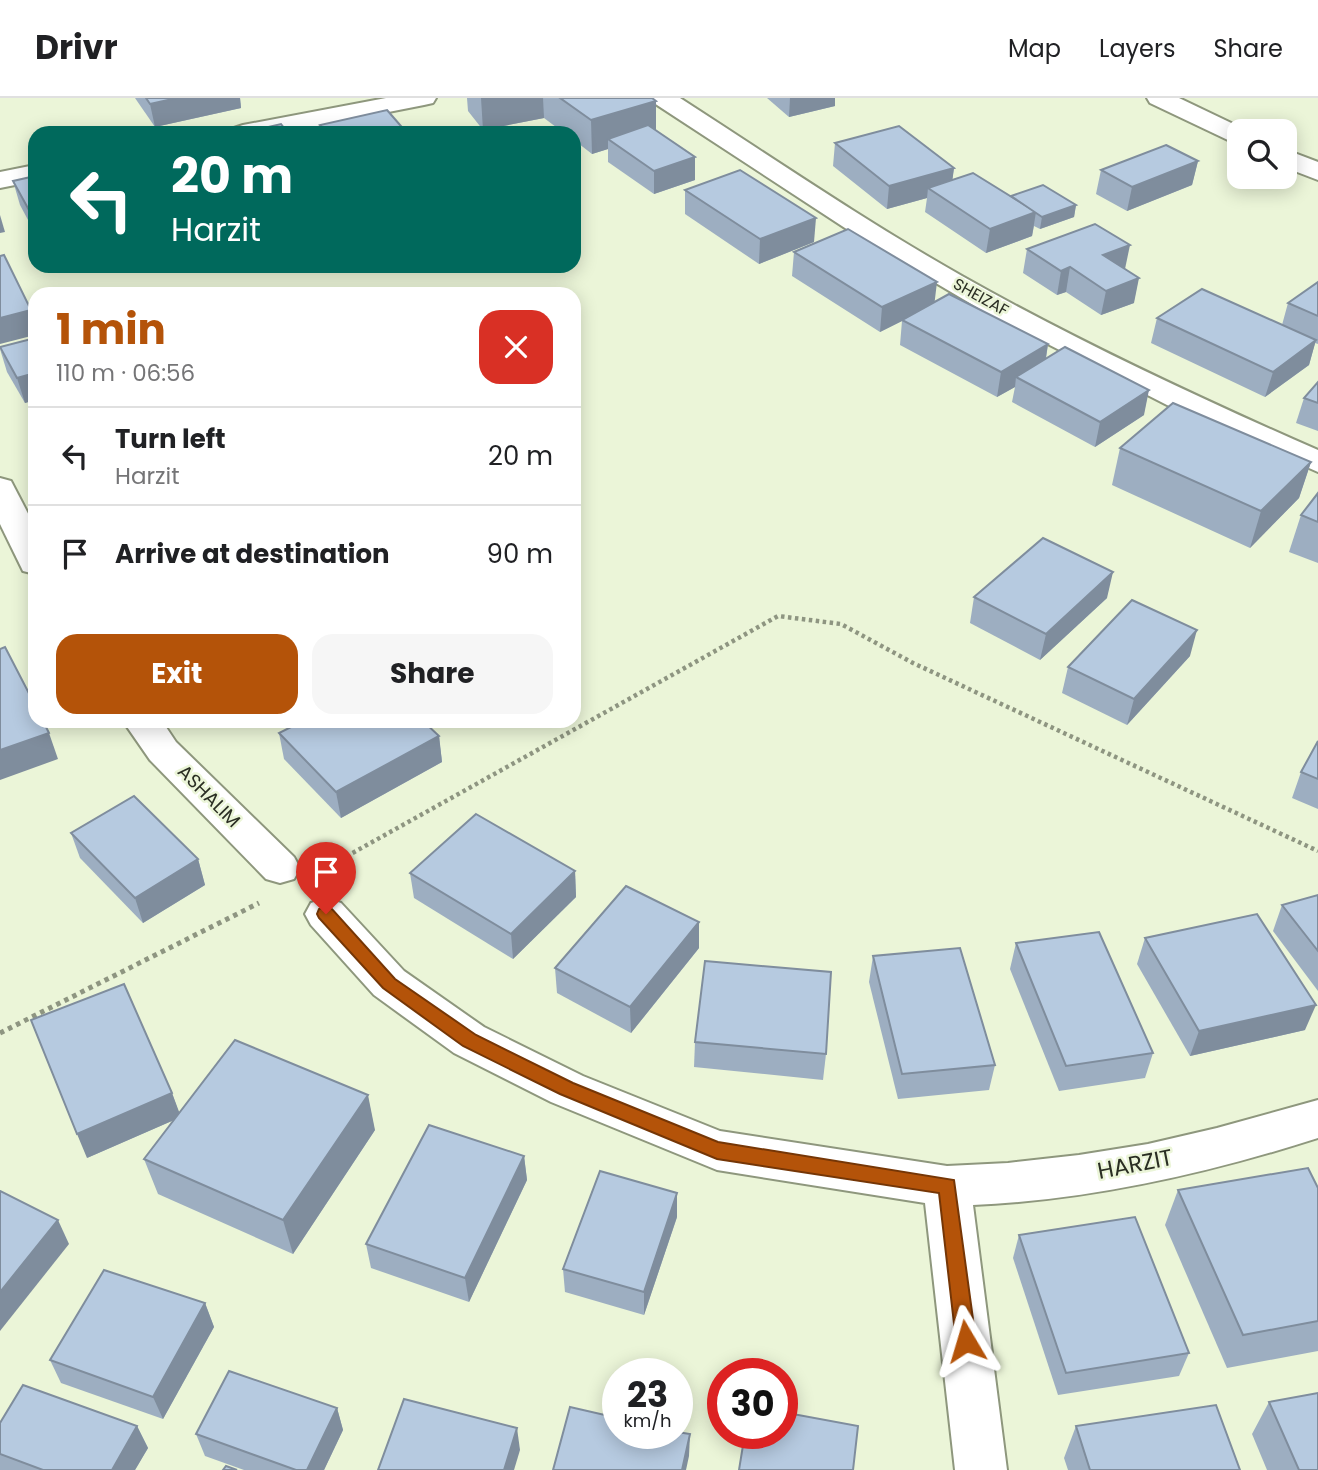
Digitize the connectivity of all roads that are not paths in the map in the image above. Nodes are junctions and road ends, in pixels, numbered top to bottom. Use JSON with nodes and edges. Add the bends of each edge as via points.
{"nodes":[{"id":1,"x":424,"y":98,"type":"edge"},
{"id":2,"x":663,"y":98,"type":"edge"},
{"id":3,"x":1160,"y":98,"type":"edge"},
{"id":4,"x":279,"y":126,"type":"edge"},
{"id":5,"x":1227,"y":130,"type":"edge"},
{"id":6,"x":1297,"y":163,"type":"edge"},
{"id":7,"x":1318,"y":172,"type":"edge"},
{"id":8,"x":28,"y":174,"type":"edge"},
{"id":9,"x":0,"y":180,"type":"edge"},
{"id":10,"x":1318,"y":462,"type":"edge"},
{"id":11,"x":0,"y":488,"type":"edge"},
{"id":12,"x":28,"y":547,"type":"edge"},
{"id":13,"x":147,"y":728,"type":"edge"},
{"id":14,"x":276,"y":882,"type":"road end"},
{"id":15,"x":326,"y":914,"type":"dead end"},
{"id":16,"x":1318,"y":1119,"type":"edge"},
{"id":17,"x":947,"y":1186,"type":"junction"},
{"id":18,"x":981,"y":1470,"type":"edge"}],
"edges":[{"from":1,"to":4,"type":"street"},
{"from":2,"to":10,"type":"street","name":"SHEIZAF","via":[[952,282],[1190,405]]},
{"from":3,"to":5,"type":"street"},
{"from":6,"to":7,"type":"street"},
{"from":8,"to":9,"type":"street"},
{"from":11,"to":12,"type":"street"},
{"from":13,"to":14,"type":"street","name":"ASHALIM"},
{"from":15,"to":17,"type":"street","name":"HARZIT","via":[[389,984],[469,1040],[567,1089],[717,1150]]},
{"from":16,"to":17,"type":"street","name":"HARZIT","via":[[1130,1166],[1044,1180]]},
{"from":17,"to":18,"type":"street"}]}
